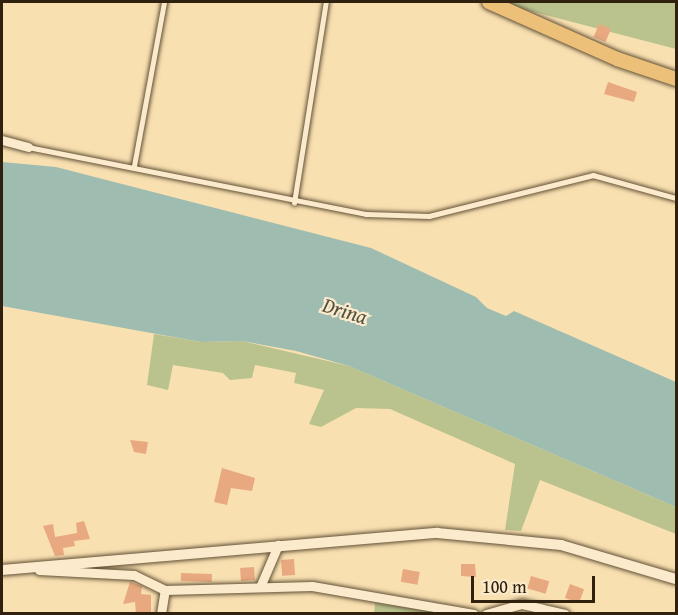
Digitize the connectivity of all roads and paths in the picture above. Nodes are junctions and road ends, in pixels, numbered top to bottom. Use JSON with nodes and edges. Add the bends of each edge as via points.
{"nodes":[{"id":1,"x":164,"y":2,"type":"edge"},
{"id":2,"x":326,"y":2,"type":"edge"},
{"id":3,"x":489,"y":2,"type":"edge"},
{"id":4,"x":676,"y":79,"type":"edge"},
{"id":5,"x":2,"y":140,"type":"edge"},
{"id":6,"x":28,"y":147,"type":"joint"},
{"id":7,"x":134,"y":166,"type":"junction"},
{"id":8,"x":676,"y":198,"type":"edge"},
{"id":9,"x":294,"y":203,"type":"junction"},
{"id":10,"x":278,"y":545,"type":"junction"},
{"id":11,"x":35,"y":567,"type":"junction"},
{"id":12,"x":2,"y":570,"type":"edge"},
{"id":13,"x":676,"y":579,"type":"edge"},
{"id":14,"x":260,"y":587,"type":"junction"},
{"id":15,"x":165,"y":590,"type":"junction"},
{"id":16,"x":162,"y":614,"type":"edge"},
{"id":17,"x":474,"y":614,"type":"edge"},
{"id":18,"x":486,"y":614,"type":"edge"},
{"id":19,"x":565,"y":614,"type":"edge"}],
"edges":[{"from":1,"to":7,"type":"lane"},
{"from":2,"to":9,"type":"lane"},
{"from":3,"to":4,"type":"main road","via":[[617,59]]},
{"from":5,"to":6,"type":"street"},
{"from":6,"to":7,"type":"lane"},
{"from":7,"to":9,"type":"lane"},
{"from":8,"to":9,"type":"lane","via":[[593,175],[429,216],[366,214]]},
{"from":10,"to":11,"type":"street"},
{"from":10,"to":13,"type":"street","via":[[401,535],[499,536],[561,544]]},
{"from":10,"to":14,"type":"street"},
{"from":11,"to":12,"type":"street"},
{"from":11,"to":15,"type":"street","via":[[134,575]]},
{"from":14,"to":15,"type":"street"},
{"from":14,"to":17,"type":"street","via":[[312,586]]},
{"from":15,"to":16,"type":"street"},
{"from":18,"to":19,"type":"street","via":[[522,604]]}]}
